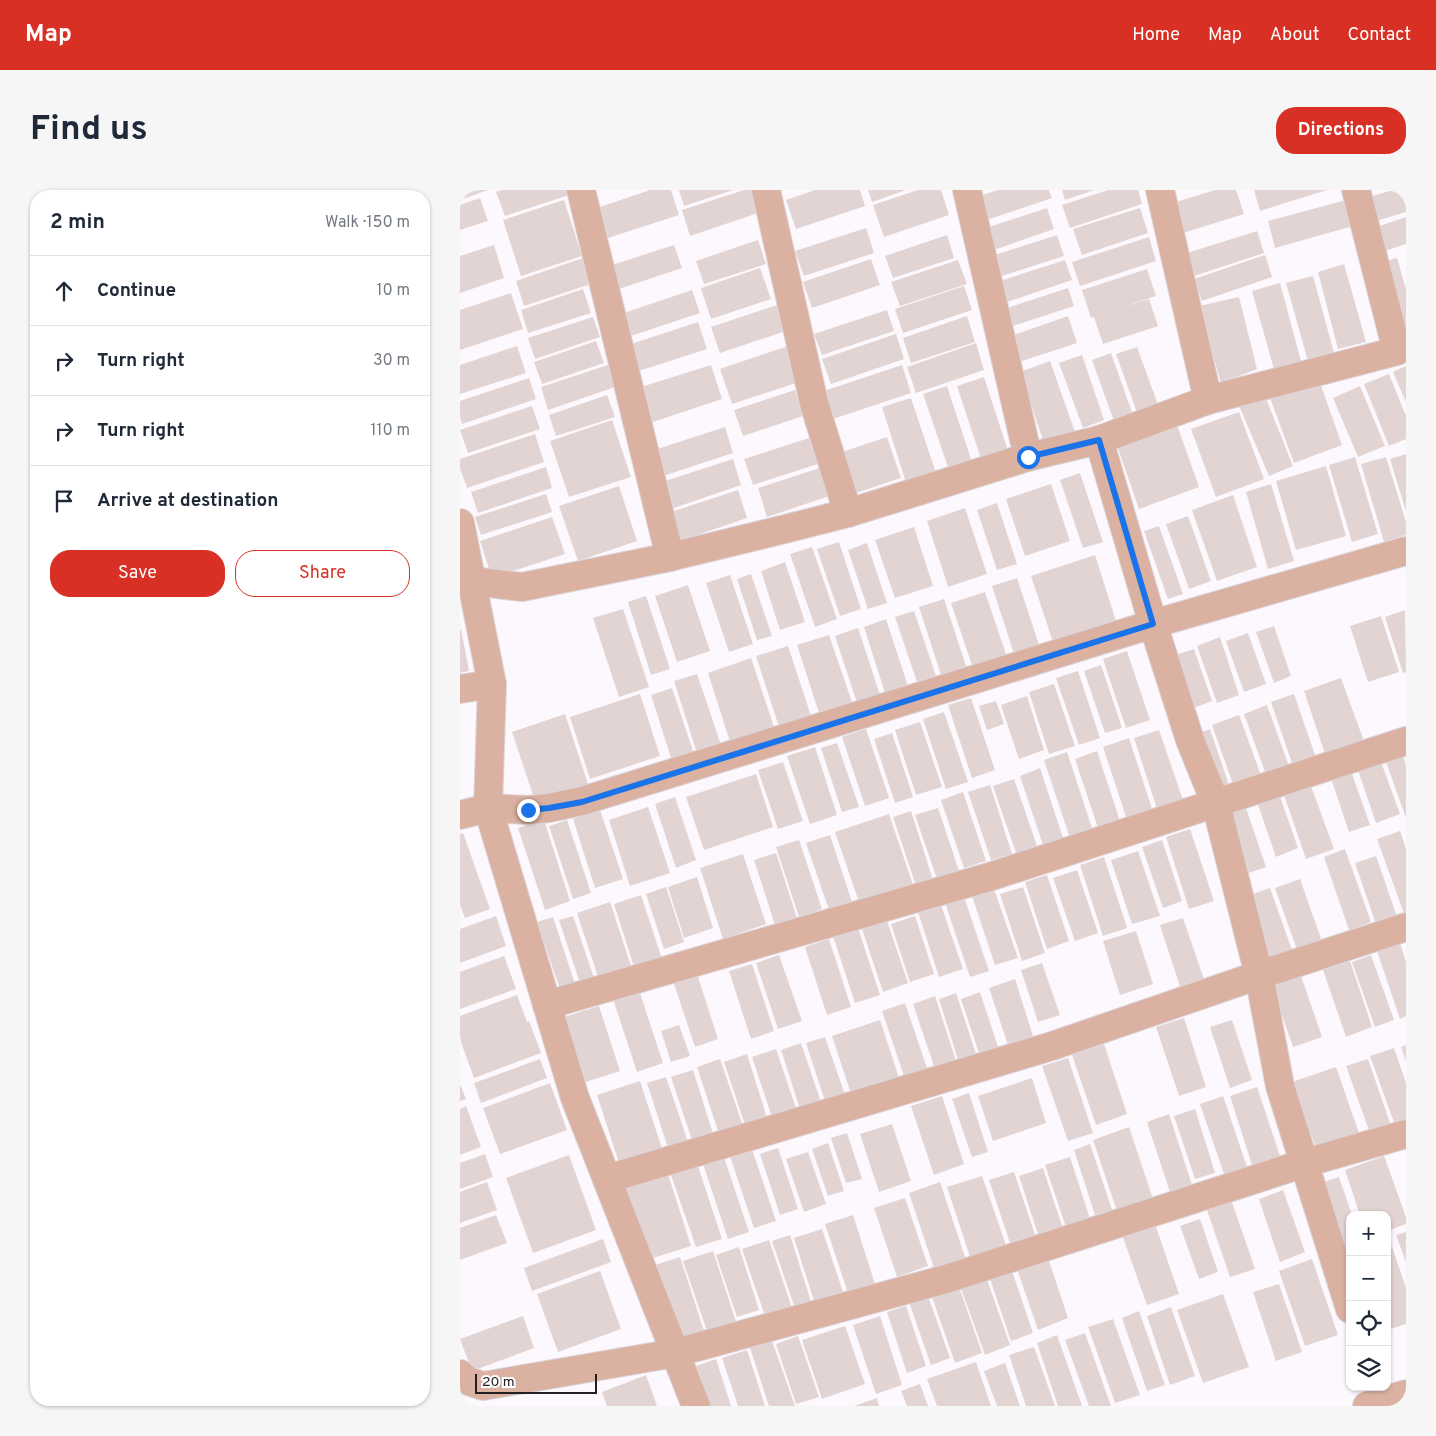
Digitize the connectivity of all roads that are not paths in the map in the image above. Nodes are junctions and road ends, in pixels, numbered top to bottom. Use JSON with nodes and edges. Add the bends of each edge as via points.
{"nodes":[{"id":1,"x":581,"y":190,"type":"edge"},
{"id":2,"x":766,"y":190,"type":"edge"},
{"id":3,"x":967,"y":190,"type":"edge"},
{"id":4,"x":1160,"y":190,"type":"edge"},
{"id":5,"x":1356,"y":190,"type":"edge"},
{"id":6,"x":1401,"y":349,"type":"edge"},
{"id":7,"x":1208,"y":400,"type":"junction"},
{"id":8,"x":1099,"y":440,"type":"junction"},
{"id":9,"x":1028,"y":457,"type":"junction"},
{"id":10,"x":848,"y":513,"type":"junction"},
{"id":11,"x":460,"y":522,"type":"edge"},
{"id":12,"x":1406,"y":551,"type":"edge"},
{"id":13,"x":670,"y":557,"type":"junction"},
{"id":14,"x":466,"y":582,"type":"edge"},
{"id":15,"x":1153,"y":624,"type":"junction"},
{"id":16,"x":492,"y":684,"type":"junction"},
{"id":17,"x":460,"y":689,"type":"edge"},
{"id":18,"x":1406,"y":741,"type":"edge"},
{"id":19,"x":1216,"y":804,"type":"junction"},
{"id":20,"x":488,"y":808,"type":"junction"},
{"id":21,"x":460,"y":815,"type":"edge"},
{"id":22,"x":1406,"y":927,"type":"edge"},
{"id":23,"x":1259,"y":975,"type":"junction"},
{"id":24,"x":548,"y":1006,"type":"junction"},
{"id":25,"x":1406,"y":1134,"type":"edge"},
{"id":26,"x":1305,"y":1163,"type":"junction"},
{"id":27,"x":607,"y":1179,"type":"junction"},
{"id":28,"x":1348,"y":1301,"type":"edge"},
{"id":29,"x":675,"y":1353,"type":"junction"},
{"id":30,"x":460,"y":1374,"type":"edge"},
{"id":31,"x":1406,"y":1394,"type":"edge"},
{"id":32,"x":1373,"y":1399,"type":"edge"},
{"id":33,"x":696,"y":1406,"type":"edge"}],
"edges":[{"from":1,"to":13,"type":"street"},
{"from":2,"to":10,"type":"street","via":[[814,403]]},
{"from":3,"to":9,"type":"street"},
{"from":4,"to":7,"type":"street"},
{"from":5,"to":6,"type":"street"},
{"from":6,"to":7,"type":"street"},
{"from":7,"to":8,"type":"street"},
{"from":8,"to":9,"type":"street"},
{"from":8,"to":15,"type":"street"},
{"from":9,"to":10,"type":"street"},
{"from":10,"to":13,"type":"street"},
{"from":11,"to":14,"type":"street"},
{"from":12,"to":15,"type":"street"},
{"from":13,"to":14,"type":"street","via":[[522,587]]},
{"from":14,"to":16,"type":"street"},
{"from":15,"to":19,"type":"street","via":[[1190,740]]},
{"from":15,"to":20,"type":"street","via":[[582,802],[528,810]]},
{"from":16,"to":17,"type":"street"},
{"from":16,"to":20,"type":"street"},
{"from":18,"to":19,"type":"street"},
{"from":19,"to":23,"type":"street"},
{"from":19,"to":24,"type":"street","via":[[979,880]]},
{"from":20,"to":21,"type":"street"},
{"from":20,"to":24,"type":"street"},
{"from":22,"to":23,"type":"street"},
{"from":23,"to":26,"type":"street","via":[[1280,1086]]},
{"from":23,"to":27,"type":"street","via":[[1052,1046]]},
{"from":24,"to":27,"type":"street","via":[[575,1098]]},
{"from":25,"to":26,"type":"street"},
{"from":26,"to":28,"type":"street"},
{"from":26,"to":29,"type":"street","via":[[946,1279]]},
{"from":27,"to":29,"type":"street"},
{"from":29,"to":30,"type":"street","via":[[483,1386],[468,1381]]},
{"from":29,"to":33,"type":"street"},
{"from":31,"to":32,"type":"street"}]}
